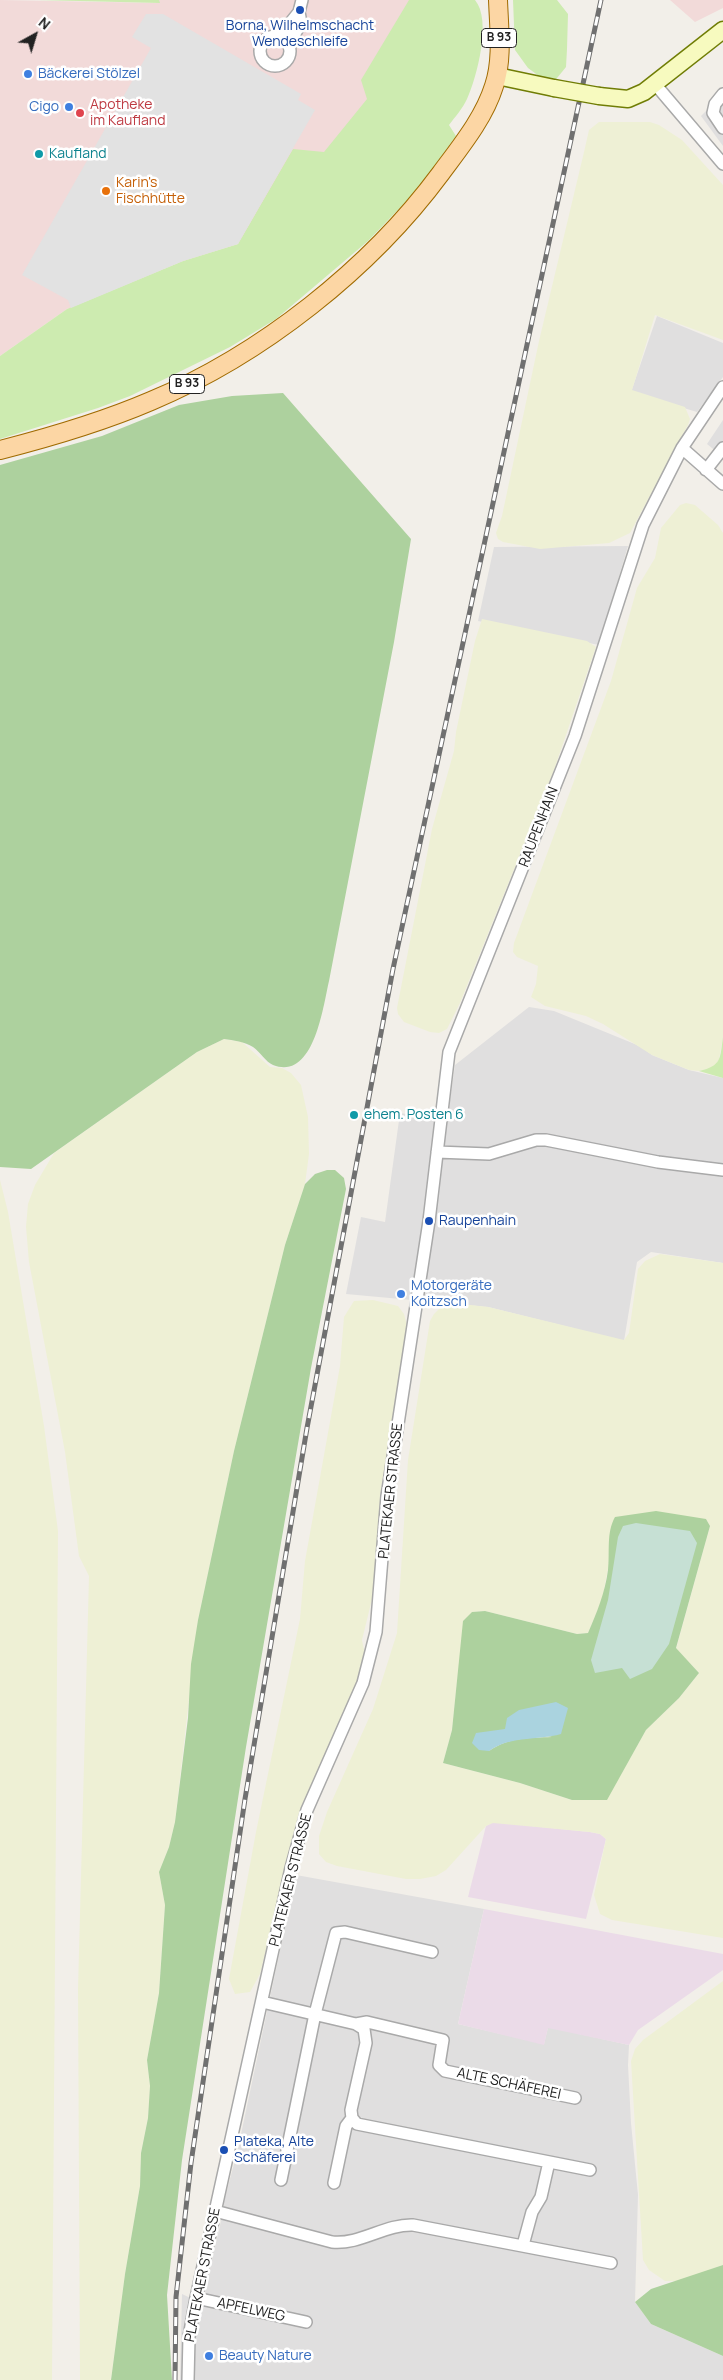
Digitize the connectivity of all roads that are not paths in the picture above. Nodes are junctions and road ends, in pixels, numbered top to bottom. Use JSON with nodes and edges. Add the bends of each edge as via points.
{"nodes":[{"id":1,"x":302,"y":0,"type":"edge"},
{"id":2,"x":498,"y":0,"type":"edge"},
{"id":3,"x":299,"y":12,"type":"junction"},
{"id":4,"x":723,"y":30,"type":"edge"},
{"id":5,"x":279,"y":37,"type":"junction"},
{"id":6,"x":289,"y":44,"type":"junction"},
{"id":7,"x":497,"y":76,"type":"junction"},
{"id":8,"x":655,"y":84,"type":"junction"},
{"id":9,"x":720,"y":98,"type":"edge"},
{"id":10,"x":723,"y":128,"type":"edge"},
{"id":11,"x":723,"y":164,"type":"edge"},
{"id":12,"x":723,"y":387,"type":"edge"},
{"id":13,"x":682,"y":448,"type":"junction"},
{"id":14,"x":723,"y":448,"type":"edge"},
{"id":15,"x":0,"y":450,"type":"edge"},
{"id":16,"x":706,"y":470,"type":"junction"},
{"id":17,"x":723,"y":484,"type":"edge"},
{"id":18,"x":437,"y":1152,"type":"junction"},
{"id":19,"x":723,"y":1170,"type":"edge"},
{"id":20,"x":410,"y":1355,"type":"joint"},
{"id":21,"x":432,"y":1952,"type":"dead end"},
{"id":22,"x":262,"y":2002,"type":"junction"},
{"id":23,"x":315,"y":2014,"type":"junction"},
{"id":24,"x":356,"y":2024,"type":"junction"},
{"id":25,"x":575,"y":2098,"type":"dead end"},
{"id":26,"x":352,"y":2118,"type":"junction"},
{"id":27,"x":549,"y":2162,"type":"junction"},
{"id":28,"x":590,"y":2170,"type":"dead end"},
{"id":29,"x":280,"y":2180,"type":"dead end"},
{"id":30,"x":334,"y":2183,"type":"dead end"},
{"id":31,"x":215,"y":2211,"type":"junction"},
{"id":32,"x":523,"y":2245,"type":"junction"},
{"id":33,"x":611,"y":2263,"type":"dead end"},
{"id":34,"x":196,"y":2298,"type":"junction"},
{"id":35,"x":306,"y":2322,"type":"dead end"},
{"id":36,"x":188,"y":2380,"type":"edge"}],
"edges":[{"from":1,"to":3,"type":"street"},
{"from":2,"to":7,"type":"main road","number":"B 93"},
{"from":3,"to":5,"type":"street"},
{"from":3,"to":6,"type":"street","via":[[301,23]]},
{"from":4,"to":8,"type":"street"},
{"from":5,"to":6,"type":"street"},
{"from":5,"to":6,"type":"street","via":[[271,37],[262,44],[261,55],[265,62],[277,66],[283,64],[290,54]]},
{"from":7,"to":8,"type":"street","bridge":true,"via":[[628,99]]},
{"from":7,"to":15,"type":"main road","number":"B 93","via":[[489,103],[427,192],[350,271],[296,317],[230,360],[152,401],[53,436]]},
{"from":8,"to":11,"type":"street"},
{"from":9,"to":10,"type":"street","via":[[713,113]]},
{"from":12,"to":13,"type":"street","name":"RAUPENHAIN"},
{"from":13,"to":16,"type":"street"},
{"from":13,"to":18,"type":"street","name":"RAUPENHAIN","via":[[634,547],[575,736],[449,1052]]},
{"from":14,"to":16,"type":"street"},
{"from":16,"to":17,"type":"street"},
{"from":18,"to":19,"type":"street","via":[[488,1154],[546,1140],[658,1162]]},
{"from":18,"to":20,"type":"street","name":"RAUPENHAIN"},
{"from":20,"to":22,"type":"street","name":"PLATEKAER STRASSE","via":[[387,1496],[379,1608],[369,1660],[354,1706],[303,1824]]},
{"from":21,"to":23,"type":"street","via":[[345,1932],[336,1933]]},
{"from":22,"to":23,"type":"street","name":"ALTE SCHÄFEREI"},
{"from":22,"to":31,"type":"street","name":"PLATEKAER STRASSE"},
{"from":23,"to":24,"type":"street","name":"ALTE SCHÄFEREI"},
{"from":23,"to":29,"type":"street"},
{"from":24,"to":25,"type":"street","name":"ALTE SCHÄFEREI","via":[[367,2022],[443,2040],[439,2065],[445,2071]]},
{"from":24,"to":26,"type":"street","via":[[367,2035]]},
{"from":26,"to":27,"type":"street","via":[[364,2126]]},
{"from":26,"to":30,"type":"street","via":[[346,2126]]},
{"from":27,"to":28,"type":"street"},
{"from":27,"to":32,"type":"street","via":[[541,2197],[532,2212]]},
{"from":31,"to":32,"type":"street","via":[[342,2243],[405,2224]]},
{"from":31,"to":34,"type":"street","name":"PLATEKAER STRASSE"},
{"from":32,"to":33,"type":"street"},
{"from":34,"to":35,"type":"street","name":"APFELWEG"},
{"from":34,"to":36,"type":"street","name":"PLATEKAER STRASSE","via":[[189,2337]]}]}
